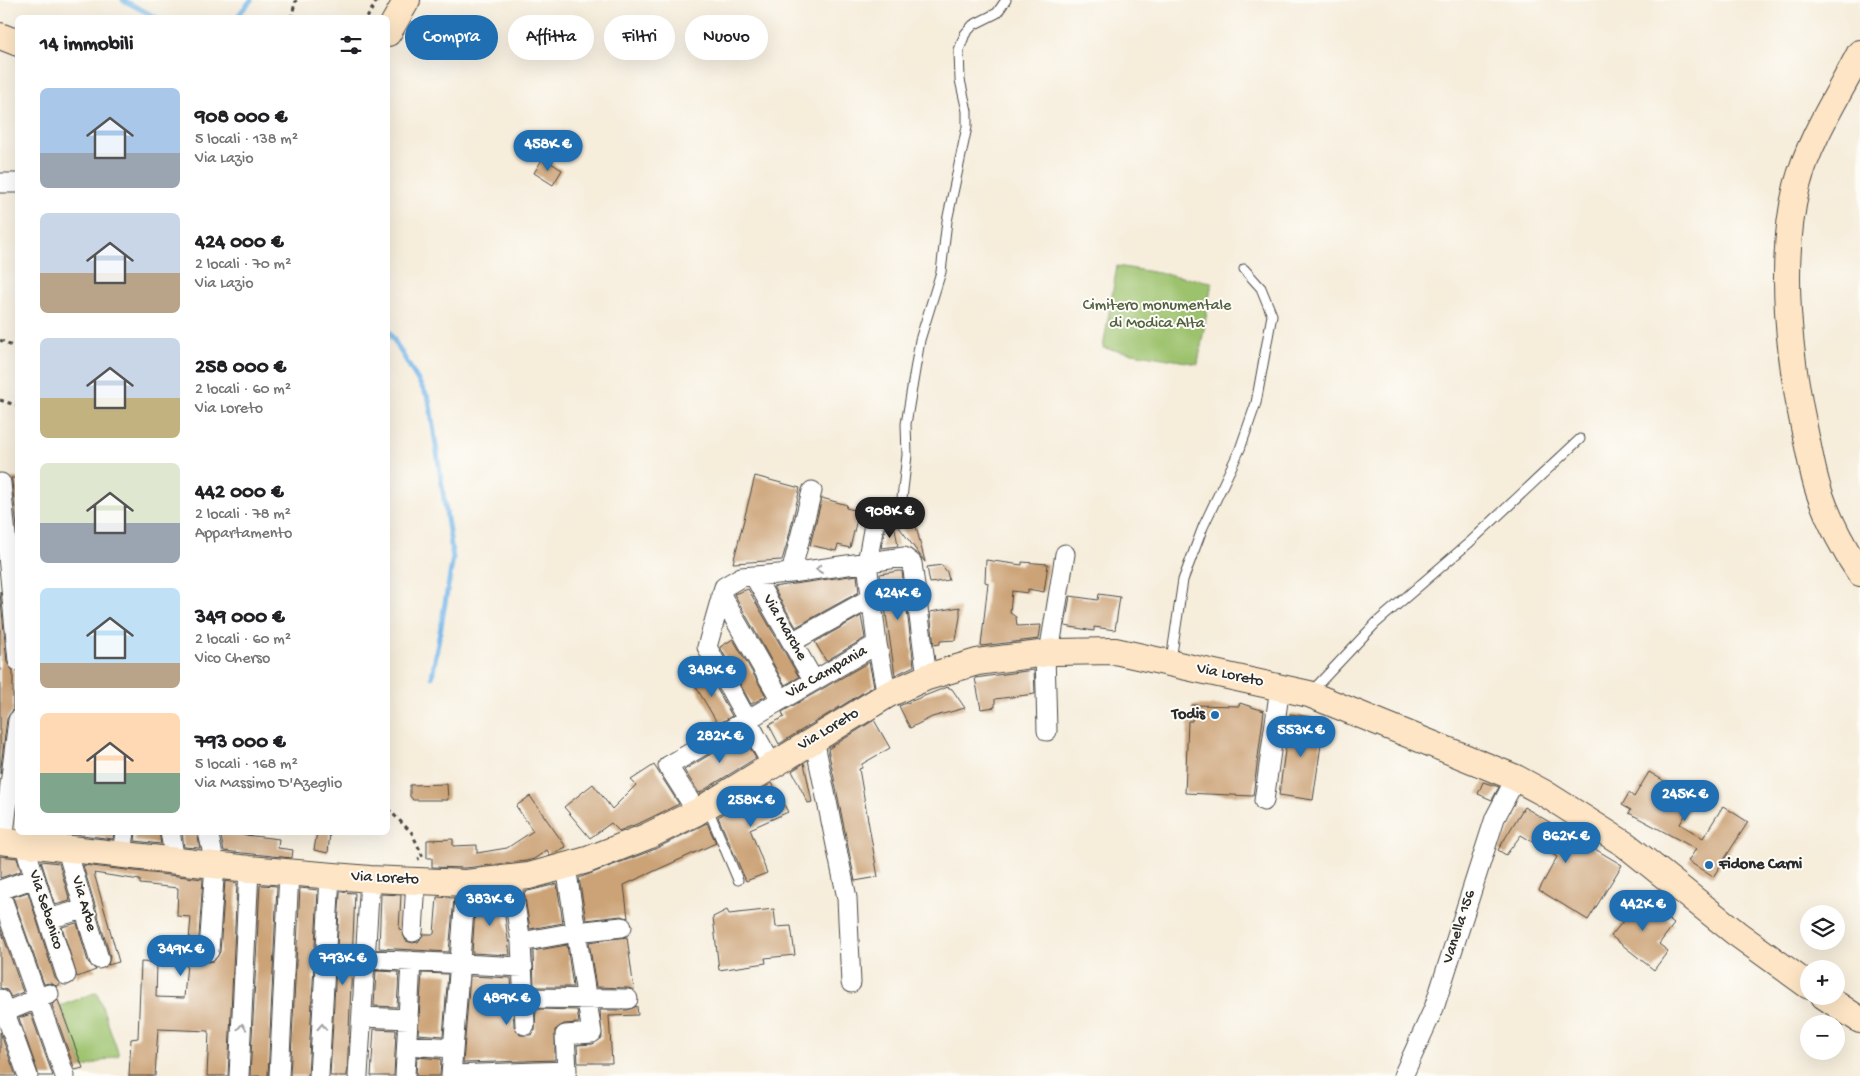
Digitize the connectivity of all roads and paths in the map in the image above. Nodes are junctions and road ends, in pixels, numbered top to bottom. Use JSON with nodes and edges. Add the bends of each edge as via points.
{"nodes":[{"id":1,"x":296,"y":0,"type":"edge"},
{"id":2,"x":377,"y":0,"type":"edge"},
{"id":3,"x":406,"y":0,"type":"edge"},
{"id":4,"x":1006,"y":0,"type":"edge"},
{"id":5,"x":292,"y":15,"type":"edge"},
{"id":6,"x":369,"y":15,"type":"edge"},
{"id":7,"x":0,"y":23,"type":"edge"},
{"id":8,"x":390,"y":29,"type":"edge"},
{"id":9,"x":0,"y":36,"type":"edge"},
{"id":10,"x":15,"y":36,"type":"edge"},
{"id":11,"x":15,"y":42,"type":"edge"},
{"id":12,"x":1860,"y":53,"type":"edge"},
{"id":13,"x":0,"y":183,"type":"edge"},
{"id":14,"x":15,"y":183,"type":"edge"},
{"id":15,"x":1244,"y":269,"type":"dead end"},
{"id":16,"x":0,"y":340,"type":"edge"},
{"id":17,"x":15,"y":348,"type":"edge"},
{"id":18,"x":0,"y":400,"type":"edge"},
{"id":19,"x":15,"y":405,"type":"edge"},
{"id":20,"x":1580,"y":439,"type":"dead end"},
{"id":21,"x":1,"y":483,"type":"edge"},
{"id":22,"x":812,"y":490,"type":"dead end"},
{"id":23,"x":907,"y":515,"type":"dead end"},
{"id":24,"x":875,"y":520,"type":"junction"},
{"id":25,"x":1065,"y":554,"type":"dead end"},
{"id":26,"x":867,"y":563,"type":"junction"},
{"id":27,"x":791,"y":573,"type":"junction"},
{"id":28,"x":1860,"y":573,"type":"edge"},
{"id":29,"x":754,"y":576,"type":"junction"},
{"id":30,"x":721,"y":594,"type":"junction"},
{"id":31,"x":870,"y":598,"type":"junction"},
{"id":32,"x":15,"y":630,"type":"edge"},
{"id":33,"x":792,"y":642,"type":"junction"},
{"id":34,"x":877,"y":644,"type":"junction"},
{"id":35,"x":1047,"y":653,"type":"junction"},
{"id":36,"x":1170,"y":663,"type":"junction"},
{"id":37,"x":927,"y":677,"type":"junction"},
{"id":38,"x":814,"y":681,"type":"junction"},
{"id":39,"x":1280,"y":687,"type":"junction"},
{"id":40,"x":887,"y":694,"type":"junction"},
{"id":41,"x":1309,"y":694,"type":"junction"},
{"id":42,"x":781,"y":700,"type":"junction"},
{"id":43,"x":748,"y":719,"type":"junction"},
{"id":44,"x":1048,"y":731,"type":"dead end"},
{"id":45,"x":814,"y":739,"type":"junction"},
{"id":46,"x":15,"y":761,"type":"edge"},
{"id":47,"x":772,"y":765,"type":"junction"},
{"id":48,"x":1516,"y":778,"type":"junction"},
{"id":49,"x":1264,"y":801,"type":"dead end"},
{"id":50,"x":702,"y":809,"type":"junction"},
{"id":51,"x":390,"y":811,"type":"edge"},
{"id":52,"x":171,"y":835,"type":"edge"},
{"id":53,"x":209,"y":835,"type":"edge"},
{"id":54,"x":9,"y":842,"type":"edge"},
{"id":55,"x":56,"y":843,"type":"edge"},
{"id":56,"x":123,"y":843,"type":"edge"},
{"id":57,"x":175,"y":860,"type":"junction"},
{"id":58,"x":215,"y":864,"type":"junction"},
{"id":59,"x":566,"y":867,"type":"junction"},
{"id":60,"x":249,"y":869,"type":"junction"},
{"id":61,"x":416,"y":871,"type":"junction"},
{"id":62,"x":289,"y":873,"type":"junction"},
{"id":63,"x":330,"y":876,"type":"junction"},
{"id":64,"x":35,"y":878,"type":"junction"},
{"id":65,"x":511,"y":879,"type":"junction"},
{"id":66,"x":370,"y":880,"type":"junction"},
{"id":67,"x":738,"y":880,"type":"dead end"},
{"id":68,"x":466,"y":883,"type":"junction"},
{"id":69,"x":0,"y":892,"type":"edge"},
{"id":70,"x":84,"y":909,"type":"junction"},
{"id":71,"x":48,"y":919,"type":"junction"},
{"id":72,"x":622,"y":927,"type":"dead end"},
{"id":73,"x":413,"y":932,"type":"dead end"},
{"id":74,"x":576,"y":932,"type":"junction"},
{"id":75,"x":521,"y":942,"type":"junction"},
{"id":76,"x":209,"y":951,"type":"dead end"},
{"id":77,"x":98,"y":959,"type":"dead end"},
{"id":78,"x":365,"y":959,"type":"junction"},
{"id":79,"x":411,"y":961,"type":"junction"},
{"id":80,"x":460,"y":964,"type":"junction"},
{"id":81,"x":522,"y":967,"type":"junction"},
{"id":82,"x":66,"y":975,"type":"dead end"},
{"id":83,"x":1800,"y":979,"type":"edge"},
{"id":84,"x":851,"y":983,"type":"dead end"},
{"id":85,"x":43,"y":996,"type":"junction"},
{"id":86,"x":524,"y":998,"type":"junction"},
{"id":87,"x":586,"y":999,"type":"junction"},
{"id":88,"x":628,"y":999,"type":"dead end"},
{"id":89,"x":1838,"y":1005,"type":"edge"},
{"id":90,"x":2,"y":1009,"type":"edge"},
{"id":91,"x":362,"y":1017,"type":"junction"},
{"id":92,"x":409,"y":1018,"type":"junction"},
{"id":93,"x":1860,"y":1020,"type":"edge"},
{"id":94,"x":525,"y":1025,"type":"dead end"},
{"id":95,"x":407,"y":1045,"type":"junction"},
{"id":96,"x":452,"y":1048,"type":"junction"},
{"id":97,"x":451,"y":1075,"type":"edge"},
{"id":98,"x":28,"y":1076,"type":"edge"},
{"id":99,"x":65,"y":1076,"type":"edge"},
{"id":100,"x":239,"y":1076,"type":"edge"},
{"id":101,"x":279,"y":1076,"type":"edge"},
{"id":102,"x":319,"y":1076,"type":"edge"},
{"id":103,"x":358,"y":1076,"type":"edge"},
{"id":104,"x":405,"y":1076,"type":"edge"},
{"id":105,"x":1402,"y":1076,"type":"edge"}],
"edges":[{"from":1,"to":5,"type":"path"},
{"from":2,"to":6,"type":"path"},
{"from":3,"to":8,"type":"street"},
{"from":4,"to":24,"type":"lane","via":[[998,13],[973,25],[965,34],[960,50],[960,80],[967,128],[947,221],[941,272],[920,340],[906,424],[907,455],[901,507],[885,507]]},
{"from":7,"to":10,"type":"street"},
{"from":9,"to":11,"type":"street"},
{"from":12,"to":28,"type":"street","via":[[1809,151],[1797,185],[1789,228],[1788,271],[1789,330],[1811,463],[1827,514]]},
{"from":13,"to":14,"type":"street"},
{"from":15,"to":36,"type":"lane","via":[[1261,288],[1272,314],[1256,403],[1240,449],[1203,527],[1183,580]]},
{"from":16,"to":17,"type":"path"},
{"from":18,"to":19,"type":"path"},
{"from":20,"to":41,"type":"lane","via":[[1470,542],[1376,623]]},
{"from":21,"to":32,"type":"street"},
{"from":22,"to":27,"type":"street"},
{"from":23,"to":24,"type":"street"},
{"from":24,"to":26,"type":"street"},
{"from":25,"to":35,"type":"street"},
{"from":26,"to":27,"type":"street","one_way":true},
{"from":26,"to":31,"type":"street"},
{"from":26,"to":37,"type":"street","via":[[904,557],[912,563]]},
{"from":27,"to":29,"type":"street"},
{"from":29,"to":30,"type":"street","via":[[741,577],[724,587]]},
{"from":29,"to":33,"type":"street","name":"Via Marche"},
{"from":30,"to":42,"type":"street"},
{"from":30,"to":43,"type":"street","via":[[707,647]]},
{"from":31,"to":33,"type":"street"},
{"from":31,"to":34,"type":"street"},
{"from":33,"to":38,"type":"street","name":"Via Marche"},
{"from":34,"to":38,"type":"street","name":"Via Campania"},
{"from":34,"to":40,"type":"street"},
{"from":35,"to":36,"type":"street","name":"Via Loreto","via":[[1115,651]]},
{"from":35,"to":37,"type":"street","name":"Via Loreto","via":[[977,662]]},
{"from":35,"to":44,"type":"street"},
{"from":36,"to":39,"type":"street","name":"Via Loreto"},
{"from":37,"to":40,"type":"street","name":"Via Loreto"},
{"from":38,"to":42,"type":"street","name":"Via Campania"},
{"from":39,"to":41,"type":"street","name":"Via Loreto"},
{"from":39,"to":49,"type":"street"},
{"from":40,"to":45,"type":"street","name":"Via Loreto"},
{"from":41,"to":48,"type":"street","name":"Via Loreto"},
{"from":42,"to":43,"type":"street","name":"Via Campania"},
{"from":43,"to":47,"type":"street"},
{"from":43,"to":50,"type":"street","name":"Via Campania","via":[[668,766]]},
{"from":45,"to":47,"type":"street","name":"Via Loreto"},
{"from":45,"to":84,"type":"street","via":[[848,898]]},
{"from":46,"to":54,"type":"street"},
{"from":47,"to":50,"type":"street","name":"Via Loreto"},
{"from":48,"to":83,"type":"street","name":"Via Loreto","via":[[1626,846]]},
{"from":48,"to":105,"type":"street","name":"Vanella 156","via":[[1495,818],[1434,1008]]},
{"from":50,"to":59,"type":"street","name":"Via Loreto","via":[[648,836]]},
{"from":50,"to":67,"type":"lane"},
{"from":51,"to":61,"type":"path","via":[[412,833],[424,857]]},
{"from":52,"to":57,"type":"street"},
{"from":53,"to":58,"type":"street"},
{"from":54,"to":55,"type":"street","name":"Via Loreto"},
{"from":54,"to":64,"type":"street","name":"Via Sebenico"},
{"from":55,"to":56,"type":"street","name":"Via Loreto"},
{"from":55,"to":70,"type":"street","name":"Via Arbe"},
{"from":56,"to":57,"type":"street","name":"Via Loreto"},
{"from":57,"to":58,"type":"street","name":"Via Loreto"},
{"from":58,"to":60,"type":"street","name":"Via Loreto"},
{"from":58,"to":76,"type":"street"},
{"from":59,"to":65,"type":"street","name":"Via Loreto"},
{"from":59,"to":74,"type":"street"},
{"from":60,"to":62,"type":"street","name":"Via Loreto"},
{"from":100,"to":60,"type":"street","one_way":true},
{"from":61,"to":66,"type":"street","name":"Via Loreto"},
{"from":61,"to":68,"type":"street","name":"Via Loreto"},
{"from":61,"to":73,"type":"street"},
{"from":62,"to":63,"type":"street","name":"Via Loreto"},
{"from":62,"to":101,"type":"street"},
{"from":63,"to":66,"type":"street","name":"Via Loreto"},
{"from":102,"to":63,"type":"street","one_way":true},
{"from":64,"to":69,"type":"street"},
{"from":64,"to":71,"type":"street","name":"Via Sebenico"},
{"from":65,"to":68,"type":"street","name":"Via Loreto"},
{"from":65,"to":75,"type":"street"},
{"from":66,"to":78,"type":"street"},
{"from":68,"to":80,"type":"street"},
{"from":69,"to":85,"type":"street"},
{"from":70,"to":71,"type":"street"},
{"from":70,"to":77,"type":"street","name":"Via Arbe"},
{"from":71,"to":82,"type":"street","name":"Via Sebenico"},
{"from":72,"to":74,"type":"street"},
{"from":74,"to":75,"type":"street"},
{"from":74,"to":87,"type":"street"},
{"from":75,"to":81,"type":"street"},
{"from":78,"to":79,"type":"street"},
{"from":78,"to":91,"type":"street"},
{"from":79,"to":80,"type":"street"},
{"from":79,"to":92,"type":"street"},
{"from":80,"to":81,"type":"street"},
{"from":80,"to":96,"type":"street"},
{"from":81,"to":86,"type":"street"},
{"from":85,"to":90,"type":"street"},
{"from":85,"to":99,"type":"street"},
{"from":86,"to":87,"type":"street"},
{"from":86,"to":94,"type":"street"},
{"from":87,"to":88,"type":"street"},
{"from":87,"to":97,"type":"street","via":[[592,1033],[565,1035],[567,1071]]},
{"from":89,"to":93,"type":"street"},
{"from":90,"to":98,"type":"street"},
{"from":91,"to":92,"type":"street"},
{"from":91,"to":103,"type":"street"},
{"from":92,"to":95,"type":"street"},
{"from":95,"to":96,"type":"street"},
{"from":95,"to":104,"type":"street"},
{"from":96,"to":97,"type":"street"}]}
